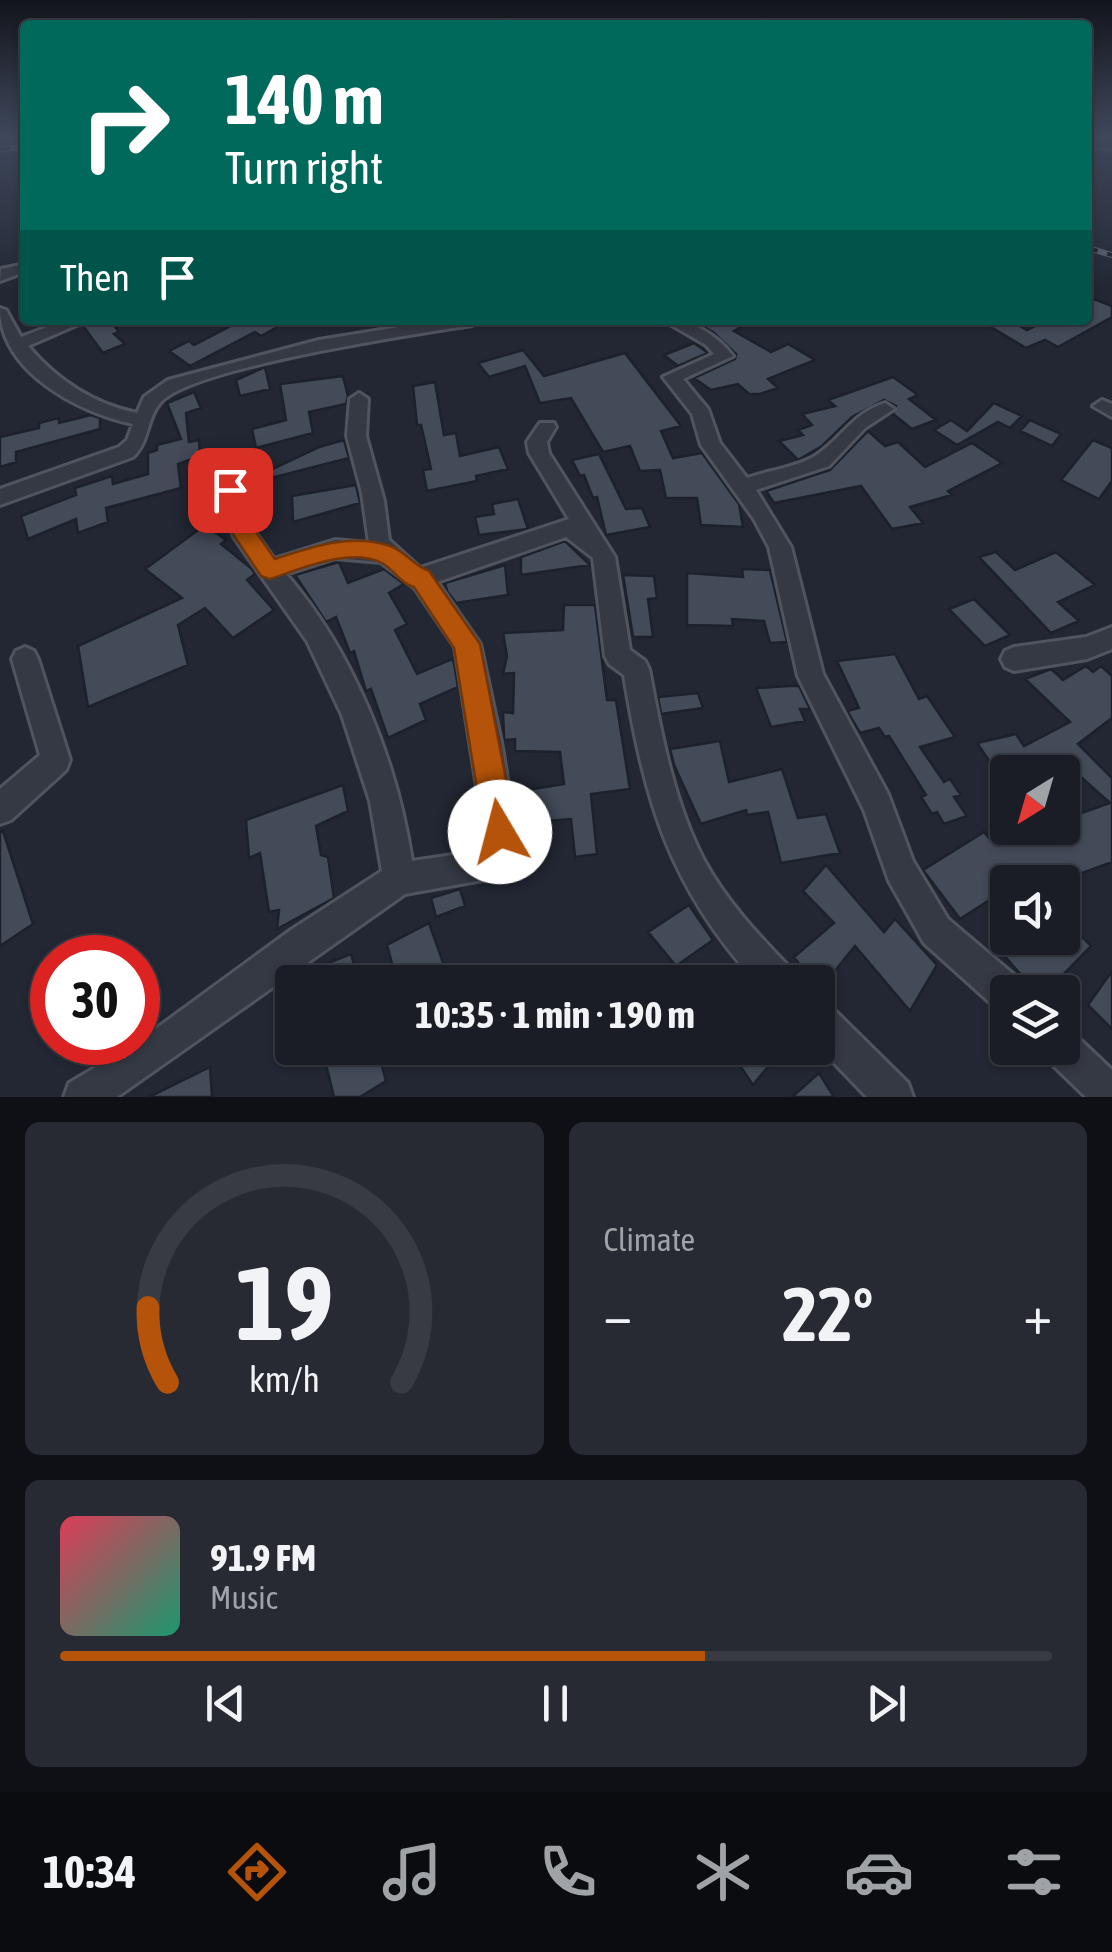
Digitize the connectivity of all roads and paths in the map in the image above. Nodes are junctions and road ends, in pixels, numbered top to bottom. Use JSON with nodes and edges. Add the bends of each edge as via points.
{"nodes":[{"id":1,"x":0,"y":313,"type":"edge"},
{"id":2,"x":67,"y":325,"type":"edge"},
{"id":3,"x":425,"y":325,"type":"edge"},
{"id":4,"x":680,"y":325,"type":"edge"},
{"id":5,"x":17,"y":345,"type":"junction"},
{"id":6,"x":359,"y":400,"type":"dead end"},
{"id":7,"x":884,"y":409,"type":"dead end"},
{"id":8,"x":142,"y":420,"type":"junction"},
{"id":9,"x":547,"y":427,"type":"dead end"},
{"id":10,"x":742,"y":488,"type":"junction"},
{"id":11,"x":230,"y":490,"type":"dead end"},
{"id":12,"x":0,"y":497,"type":"edge"},
{"id":13,"x":387,"y":554,"type":"junction"},
{"id":14,"x":604,"y":556,"type":"junction"},
{"id":15,"x":270,"y":570,"type":"junction"},
{"id":16,"x":421,"y":578,"type":"junction"},
{"id":17,"x":1112,"y":638,"type":"edge"},
{"id":18,"x":1014,"y":659,"type":"dead end"},
{"id":19,"x":25,"y":660,"type":"dead end"},
{"id":20,"x":0,"y":809,"type":"edge"},
{"id":21,"x":399,"y":879,"type":"junction"},
{"id":22,"x":763,"y":965,"type":"edge"},
{"id":23,"x":990,"y":978,"type":"edge"},
{"id":24,"x":835,"y":1037,"type":"edge"},
{"id":25,"x":1080,"y":1065,"type":"edge"},
{"id":26,"x":1112,"y":1096,"type":"edge"},
{"id":27,"x":82,"y":1097,"type":"edge"},
{"id":28,"x":894,"y":1097,"type":"edge"}],
"edges":[{"from":1,"to":5,"type":"street"},
{"from":2,"to":5,"type":"street"},
{"from":3,"to":8,"type":"street","via":[[194,378],[161,391]]},
{"from":4,"to":10,"type":"street","via":[[725,356],[672,377],[701,413],[711,444]]},
{"from":5,"to":8,"type":"street","via":[[25,359],[85,401]]},
{"from":6,"to":13,"type":"street","via":[[354,420],[362,467],[374,498],[378,546]]},
{"from":7,"to":10,"type":"street","via":[[858,424],[822,462]]},
{"from":8,"to":12,"type":"street","via":[[126,452]]},
{"from":9,"to":14,"type":"street","via":[[537,442],[539,453]]},
{"from":10,"to":23,"type":"street","via":[[780,548],[812,676],[877,804],[900,870],[936,931]]},
{"from":11,"to":15,"type":"street","via":[[242,531]]},
{"from":13,"to":15,"type":"street","via":[[335,549]]},
{"from":13,"to":16,"type":"street"},
{"from":14,"to":16,"type":"street","via":[[569,527]]},
{"from":14,"to":22,"type":"street","via":[[618,656],[636,669],[644,720],[688,863]]},
{"from":15,"to":21,"type":"street","via":[[307,615],[357,721],[395,834]]},
{"from":16,"to":21,"type":"street","via":[[467,644],[504,862]]},
{"from":17,"to":18,"type":"street"},
{"from":19,"to":20,"type":"street","via":[[56,760]]},
{"from":21,"to":27,"type":"street"},
{"from":24,"to":28,"type":"street"},
{"from":25,"to":26,"type":"street"}]}
